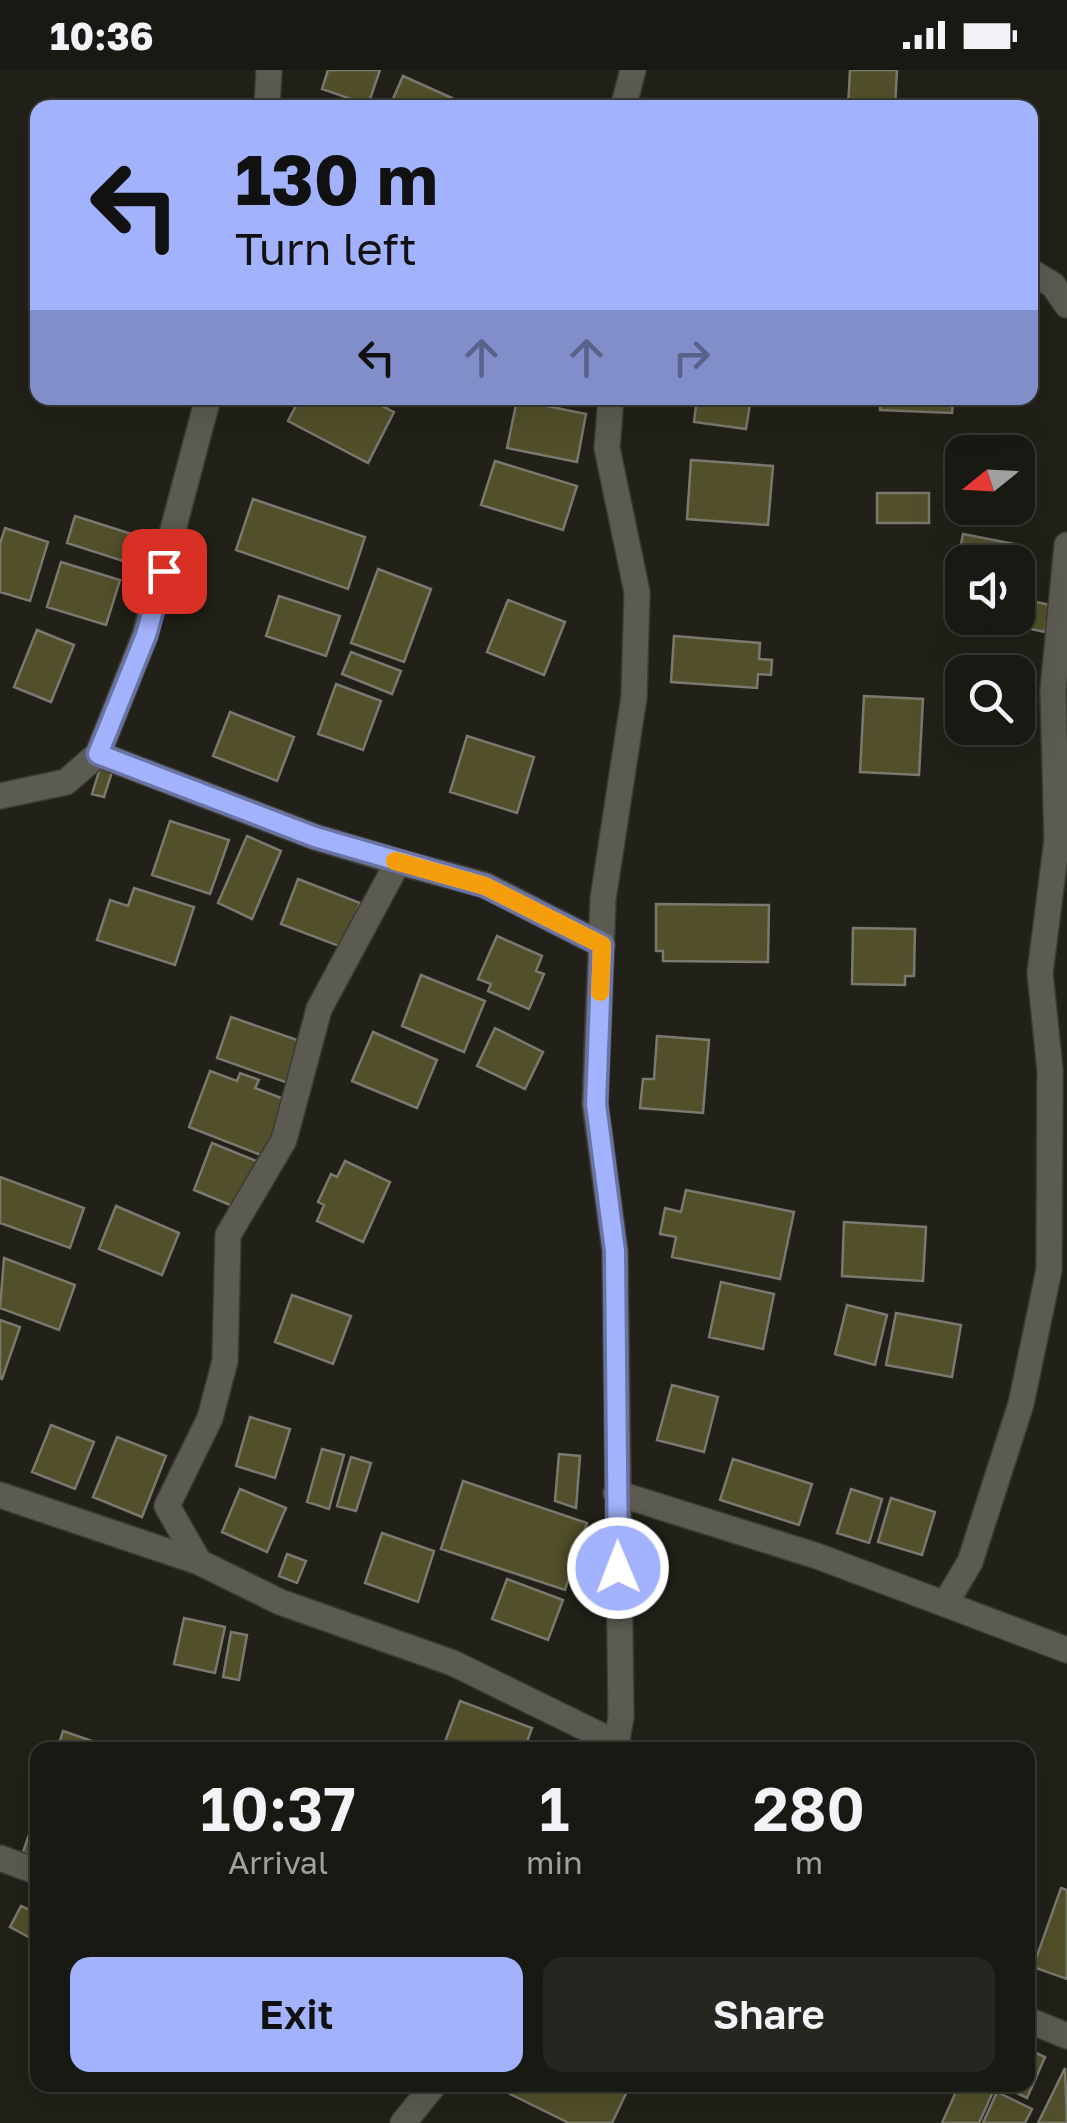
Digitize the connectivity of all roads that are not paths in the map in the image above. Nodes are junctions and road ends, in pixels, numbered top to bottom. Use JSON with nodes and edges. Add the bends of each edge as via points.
{"nodes":[{"id":1,"x":269,"y":70,"type":"edge"},
{"id":2,"x":633,"y":70,"type":"edge"},
{"id":3,"x":267,"y":100,"type":"edge"},
{"id":4,"x":625,"y":100,"type":"edge"},
{"id":5,"x":1038,"y":276,"type":"edge"},
{"id":6,"x":1067,"y":305,"type":"edge"},
{"id":7,"x":206,"y":405,"type":"edge"},
{"id":8,"x":610,"y":405,"type":"edge"},
{"id":9,"x":1067,"y":545,"type":"edge"},
{"id":10,"x":98,"y":754,"type":"junction"},
{"id":11,"x":0,"y":796,"type":"edge"},
{"id":12,"x":398,"y":862,"type":"junction"},
{"id":13,"x":602,"y":945,"type":"junction"},
{"id":14,"x":616,"y":1492,"type":"junction"},
{"id":15,"x":0,"y":1495,"type":"edge"},
{"id":16,"x":200,"y":1562,"type":"junction"},
{"id":17,"x":946,"y":1604,"type":"junction"},
{"id":18,"x":1067,"y":1650,"type":"edge"},
{"id":19,"x":606,"y":1742,"type":"edge"},
{"id":20,"x":617,"y":1742,"type":"edge"},
{"id":21,"x":0,"y":1858,"type":"edge"},
{"id":22,"x":30,"y":1869,"type":"edge"},
{"id":23,"x":1035,"y":2023,"type":"edge"},
{"id":24,"x":1067,"y":2036,"type":"edge"},
{"id":25,"x":428,"y":2092,"type":"edge"},
{"id":26,"x":403,"y":2123,"type":"edge"}],
"edges":[{"from":1,"to":3,"type":"street"},
{"from":2,"to":4,"type":"street"},
{"from":5,"to":6,"type":"street"},
{"from":7,"to":10,"type":"street","via":[[146,635]]},
{"from":8,"to":13,"type":"street","via":[[607,448],[637,592],[634,698],[603,898]]},
{"from":9,"to":17,"type":"street","via":[[1053,690],[1057,840],[1040,973],[1050,1070],[1049,1270],[1021,1404],[970,1562]]},
{"from":10,"to":11,"type":"street","via":[[66,782]]},
{"from":10,"to":12,"type":"street"},
{"from":12,"to":13,"type":"street","via":[[485,886]]},
{"from":12,"to":16,"type":"street","via":[[319,1009],[284,1140],[228,1235],[226,1362],[210,1418],[167,1506]]},
{"from":13,"to":14,"type":"street","via":[[596,1104],[615,1251]]},
{"from":14,"to":17,"type":"street"},
{"from":14,"to":20,"type":"street"},
{"from":15,"to":16,"type":"street"},
{"from":16,"to":19,"type":"street","via":[[280,1602],[452,1664]]},
{"from":17,"to":18,"type":"street"},
{"from":21,"to":22,"type":"street"},
{"from":23,"to":24,"type":"street"},
{"from":25,"to":26,"type":"street"}]}
